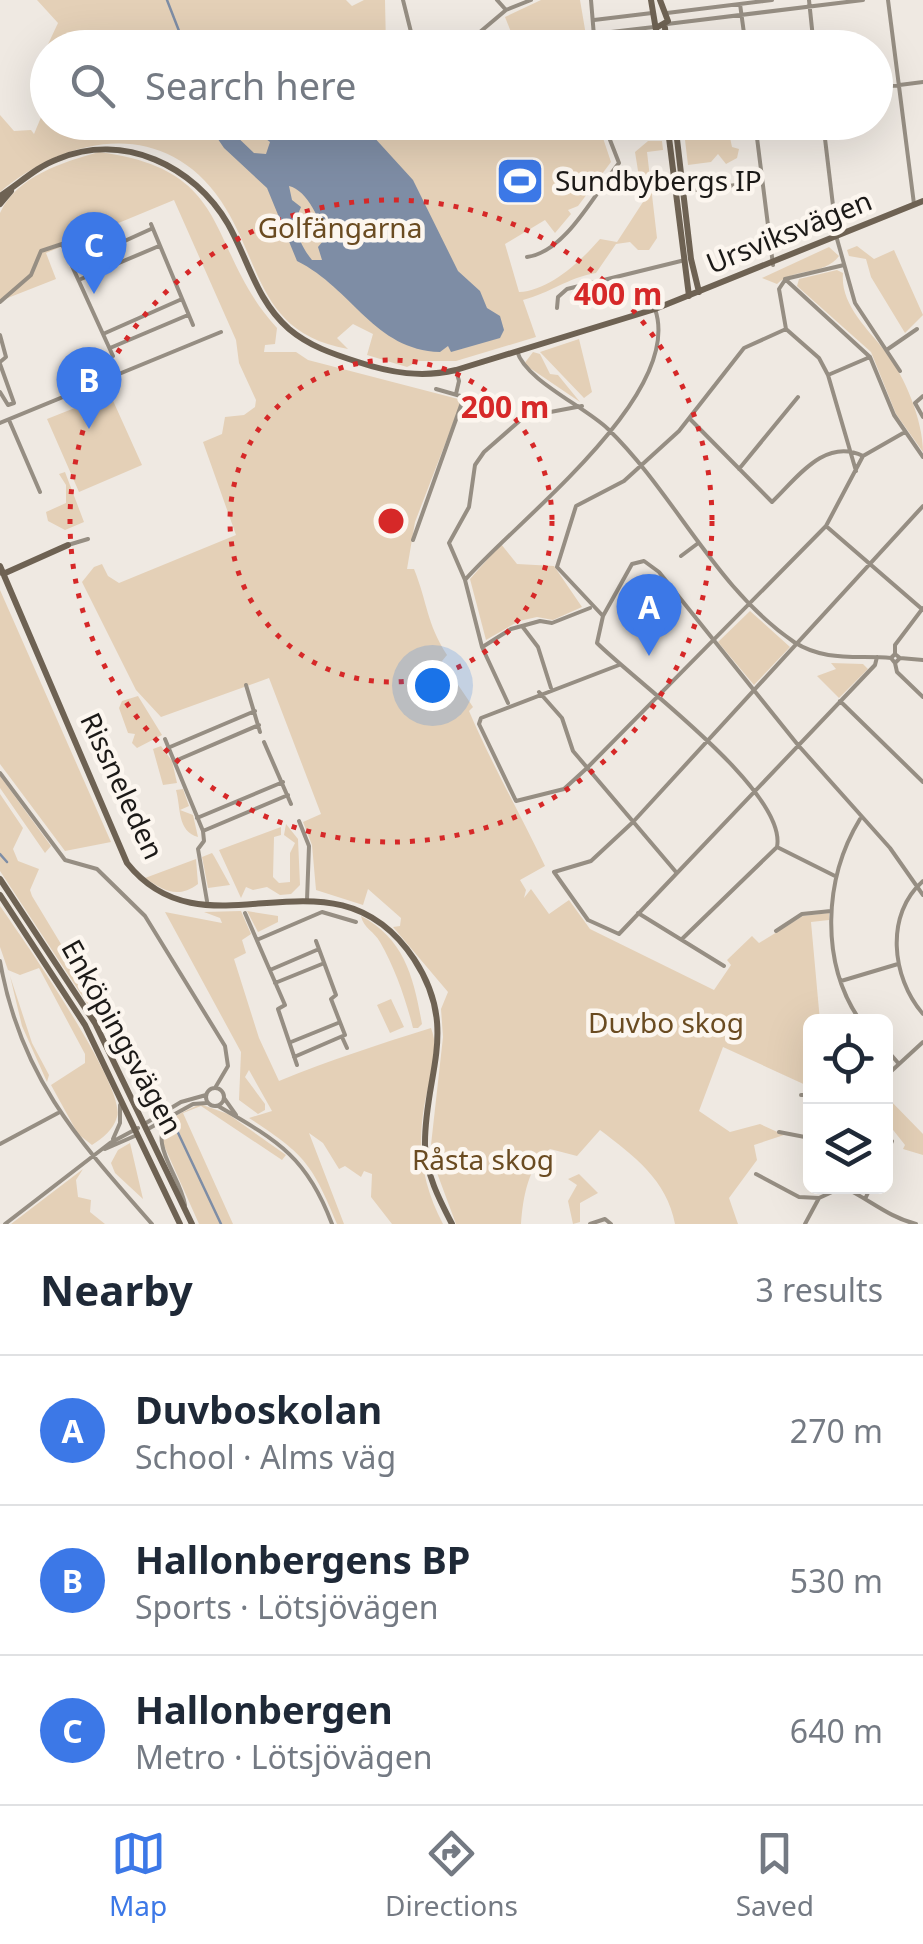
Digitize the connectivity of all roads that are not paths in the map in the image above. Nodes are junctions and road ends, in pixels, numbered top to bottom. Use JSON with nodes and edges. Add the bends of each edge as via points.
{"nodes":[{"id":1,"x":403,"y":0,"type":"edge"},
{"id":2,"x":497,"y":0,"type":"edge"},
{"id":3,"x":531,"y":0,"type":"edge"},
{"id":4,"x":592,"y":0,"type":"edge"},
{"id":5,"x":652,"y":0,"type":"edge"},
{"id":6,"x":660,"y":0,"type":"edge"},
{"id":7,"x":772,"y":0,"type":"edge"},
{"id":8,"x":863,"y":0,"type":"edge"},
{"id":9,"x":888,"y":0,"type":"edge"},
{"id":10,"x":809,"y":3,"type":"edge"},
{"id":11,"x":740,"y":4,"type":"junction"},
{"id":12,"x":506,"y":10,"type":"junction"},
{"id":13,"x":665,"y":11,"type":"junction"},
{"id":14,"x":653,"y":12,"type":"junction"},
{"id":15,"x":742,"y":15,"type":"junction"},
{"id":16,"x":594,"y":20,"type":"junction"},
{"id":17,"x":666,"y":25,"type":"junction"},
{"id":18,"x":655,"y":28,"type":"junction"},
{"id":19,"x":411,"y":30,"type":"edge"},
{"id":20,"x":482,"y":30,"type":"edge"},
{"id":21,"x":594,"y":30,"type":"edge"},
{"id":22,"x":635,"y":30,"type":"edge"},
{"id":23,"x":666,"y":30,"type":"edge"},
{"id":24,"x":744,"y":30,"type":"edge"},
{"id":25,"x":812,"y":30,"type":"edge"},
{"id":26,"x":892,"y":30,"type":"edge"},
{"id":27,"x":893,"y":39,"type":"edge"},
{"id":28,"x":923,"y":82,"type":"edge"},
{"id":29,"x":899,"y":85,"type":"junction"},
{"id":30,"x":893,"y":86,"type":"edge"},
{"id":31,"x":611,"y":140,"type":"edge"},
{"id":32,"x":673,"y":140,"type":"edge"},
{"id":33,"x":757,"y":140,"type":"edge"},
{"id":34,"x":825,"y":140,"type":"edge"},
{"id":35,"x":762,"y":182,"type":"junction"},
{"id":36,"x":12,"y":190,"type":"junction"},
{"id":37,"x":679,"y":192,"type":"junction"},
{"id":38,"x":0,"y":196,"type":"edge"},
{"id":39,"x":919,"y":202,"type":"edge"},
{"id":40,"x":0,"y":204,"type":"edge"},
{"id":41,"x":838,"y":239,"type":"junction"},
{"id":42,"x":160,"y":246,"type":"junction"},
{"id":43,"x":527,"y":257,"type":"dead end"},
{"id":44,"x":687,"y":259,"type":"junction"},
{"id":45,"x":74,"y":264,"type":"junction"},
{"id":46,"x":773,"y":265,"type":"junction"},
{"id":47,"x":845,"y":265,"type":"junction"},
{"id":48,"x":785,"y":279,"type":"junction"},
{"id":49,"x":80,"y":280,"type":"junction"},
{"id":50,"x":700,"y":292,"type":"junction"},
{"id":51,"x":689,"y":296,"type":"junction"},
{"id":52,"x":182,"y":299,"type":"junction"},
{"id":53,"x":0,"y":302,"type":"edge"},
{"id":54,"x":557,"y":308,"type":"dead end"},
{"id":55,"x":655,"y":309,"type":"junction"},
{"id":56,"x":189,"y":314,"type":"junction"},
{"id":57,"x":194,"y":326,"type":"dead end"},
{"id":58,"x":917,"y":328,"type":"dead end"},
{"id":59,"x":786,"y":329,"type":"junction"},
{"id":60,"x":221,"y":332,"type":"dead end"},
{"id":61,"x":104,"y":334,"type":"junction"},
{"id":62,"x":0,"y":335,"type":"edge"},
{"id":63,"x":110,"y":348,"type":"junction"},
{"id":64,"x":887,"y":350,"type":"junction"},
{"id":65,"x":517,"y":351,"type":"junction"},
{"id":66,"x":113,"y":356,"type":"dead end"},
{"id":67,"x":870,"y":357,"type":"junction"},
{"id":68,"x":0,"y":363,"type":"edge"},
{"id":69,"x":456,"y":370,"type":"junction"},
{"id":70,"x":900,"y":371,"type":"dead end"},
{"id":71,"x":828,"y":374,"type":"junction"},
{"id":72,"x":436,"y":390,"type":"dead end"},
{"id":73,"x":0,"y":392,"type":"edge"},
{"id":74,"x":456,"y":395,"type":"junction"},
{"id":75,"x":798,"y":396,"type":"dead end"},
{"id":76,"x":923,"y":396,"type":"edge"},
{"id":77,"x":582,"y":406,"type":"junction"},
{"id":78,"x":923,"y":417,"type":"edge"},
{"id":79,"x":690,"y":419,"type":"junction"},
{"id":80,"x":9,"y":420,"type":"junction"},
{"id":81,"x":0,"y":424,"type":"edge"},
{"id":82,"x":610,"y":431,"type":"junction"},
{"id":83,"x":905,"y":432,"type":"junction"},
{"id":84,"x":850,"y":449,"type":"junction"},
{"id":85,"x":863,"y":456,"type":"junction"},
{"id":86,"x":923,"y":457,"type":"edge"},
{"id":87,"x":640,"y":467,"type":"junction"},
{"id":88,"x":740,"y":469,"type":"junction"},
{"id":89,"x":856,"y":471,"type":"junction"},
{"id":90,"x":40,"y":492,"type":"dead end"},
{"id":91,"x":923,"y":506,"type":"edge"},
{"id":92,"x":826,"y":526,"type":"junction"},
{"id":93,"x":88,"y":538,"type":"dead end"},
{"id":94,"x":413,"y":540,"type":"dead end"},
{"id":95,"x":698,"y":543,"type":"junction"},
{"id":96,"x":68,"y":546,"type":"joint"},
{"id":97,"x":681,"y":556,"type":"dead end"},
{"id":98,"x":870,"y":564,"type":"junction"},
{"id":99,"x":2,"y":570,"type":"edge"},
{"id":100,"x":465,"y":580,"type":"junction"},
{"id":101,"x":752,"y":604,"type":"junction"},
{"id":102,"x":590,"y":608,"type":"junction"},
{"id":103,"x":923,"y":609,"type":"edge"},
{"id":104,"x":602,"y":616,"type":"junction"},
{"id":105,"x":522,"y":626,"type":"junction"},
{"id":106,"x":714,"y":640,"type":"junction"},
{"id":107,"x":798,"y":644,"type":"junction"},
{"id":108,"x":482,"y":647,"type":"junction"},
{"id":109,"x":877,"y":657,"type":"junction"},
{"id":110,"x":895,"y":658,"type":"junction"},
{"id":111,"x":923,"y":660,"type":"edge"},
{"id":112,"x":619,"y":665,"type":"junction"},
{"id":113,"x":246,"y":684,"type":"dead end"},
{"id":114,"x":551,"y":688,"type":"junction"},
{"id":115,"x":754,"y":691,"type":"junction"},
{"id":116,"x":539,"y":692,"type":"junction"},
{"id":117,"x":658,"y":697,"type":"junction"},
{"id":118,"x":923,"y":697,"type":"edge"},
{"id":119,"x":840,"y":702,"type":"junction"},
{"id":120,"x":509,"y":705,"type":"junction"},
{"id":121,"x":255,"y":712,"type":"junction"},
{"id":122,"x":259,"y":725,"type":"junction"},
{"id":123,"x":260,"y":732,"type":"dead end"},
{"id":124,"x":165,"y":739,"type":"dead end"},
{"id":125,"x":264,"y":742,"type":"dead end"},
{"id":126,"x":708,"y":742,"type":"junction"},
{"id":127,"x":798,"y":746,"type":"junction"},
{"id":128,"x":170,"y":747,"type":"junction"},
{"id":129,"x":176,"y":761,"type":"junction"},
{"id":130,"x":587,"y":768,"type":"junction"},
{"id":131,"x":0,"y":773,"type":"edge"},
{"id":132,"x":283,"y":782,"type":"junction"},
{"id":133,"x":923,"y":782,"type":"edge"},
{"id":134,"x":756,"y":789,"type":"junction"},
{"id":135,"x":288,"y":795,"type":"junction"},
{"id":136,"x":292,"y":804,"type":"dead end"},
{"id":137,"x":198,"y":818,"type":"junction"},
{"id":138,"x":860,"y":819,"type":"junction"},
{"id":139,"x":300,"y":821,"type":"dead end"},
{"id":140,"x":634,"y":822,"type":"junction"},
{"id":141,"x":202,"y":831,"type":"junction"},
{"id":142,"x":777,"y":847,"type":"junction"},
{"id":143,"x":676,"y":872,"type":"junction"},
{"id":144,"x":835,"y":876,"type":"junction"},
{"id":145,"x":0,"y":879,"type":"edge"},
{"id":146,"x":923,"y":880,"type":"edge"},
{"id":147,"x":917,"y":886,"type":"junction"},
{"id":148,"x":0,"y":895,"type":"edge"},
{"id":149,"x":923,"y":895,"type":"edge"},
{"id":150,"x":308,"y":900,"type":"junction"},
{"id":151,"x":208,"y":906,"type":"junction"},
{"id":152,"x":832,"y":911,"type":"junction"},
{"id":153,"x":638,"y":912,"type":"junction"},
{"id":154,"x":245,"y":913,"type":"dead end"},
{"id":155,"x":356,"y":922,"type":"dead end"},
{"id":156,"x":776,"y":931,"type":"dead end"},
{"id":157,"x":682,"y":939,"type":"junction"},
{"id":158,"x":257,"y":940,"type":"junction"},
{"id":159,"x":316,"y":940,"type":"dead end"},
{"id":160,"x":319,"y":950,"type":"junction"},
{"id":161,"x":0,"y":961,"type":"edge"},
{"id":162,"x":324,"y":963,"type":"junction"},
{"id":163,"x":898,"y":964,"type":"junction"},
{"id":164,"x":724,"y":966,"type":"dead end"},
{"id":165,"x":270,"y":970,"type":"junction"},
{"id":166,"x":841,"y":981,"type":"junction"},
{"id":167,"x":276,"y":983,"type":"junction"},
{"id":168,"x":6,"y":998,"type":"junction"},
{"id":169,"x":0,"y":1005,"type":"edge"},
{"id":170,"x":857,"y":1014,"type":"edge"},
{"id":171,"x":923,"y":1014,"type":"edge"},
{"id":172,"x":340,"y":1022,"type":"junction"},
{"id":173,"x":342,"y":1037,"type":"junction"},
{"id":174,"x":291,"y":1042,"type":"junction"},
{"id":175,"x":923,"y":1042,"type":"edge"},
{"id":176,"x":346,"y":1048,"type":"dead end"},
{"id":177,"x":294,"y":1057,"type":"junction"},
{"id":178,"x":893,"y":1057,"type":"edge"},
{"id":179,"x":297,"y":1064,"type":"dead end"},
{"id":180,"x":899,"y":1064,"type":"junction"},
{"id":181,"x":893,"y":1070,"type":"edge"},
{"id":182,"x":112,"y":1076,"type":"junction"},
{"id":183,"x":215,"y":1088,"type":"junction"},
{"id":184,"x":206,"y":1095,"type":"junction"},
{"id":185,"x":224,"y":1098,"type":"junction"},
{"id":186,"x":207,"y":1103,"type":"junction"},
{"id":187,"x":218,"y":1106,"type":"junction"},
{"id":188,"x":58,"y":1113,"type":"junction"},
{"id":189,"x":170,"y":1115,"type":"junction"},
{"id":190,"x":239,"y":1118,"type":"junction"},
{"id":191,"x":147,"y":1126,"type":"junction"},
{"id":192,"x":139,"y":1131,"type":"junction"},
{"id":193,"x":779,"y":1132,"type":"dead end"},
{"id":194,"x":803,"y":1137,"type":"edge"},
{"id":195,"x":110,"y":1143,"type":"junction"},
{"id":196,"x":0,"y":1144,"type":"edge"},
{"id":197,"x":105,"y":1149,"type":"junction"},
{"id":198,"x":91,"y":1158,"type":"junction"},
{"id":199,"x":756,"y":1174,"type":"dead end"},
{"id":200,"x":867,"y":1194,"type":"edge"},
{"id":201,"x":866,"y":1197,"type":"junction"},
{"id":202,"x":819,"y":1198,"type":"junction"},
{"id":203,"x":186,"y":1210,"type":"junction"},
{"id":204,"x":891,"y":1221,"type":"edge"},
{"id":205,"x":5,"y":1224,"type":"edge"},
{"id":206,"x":152,"y":1224,"type":"edge"},
{"id":207,"x":180,"y":1224,"type":"edge"},
{"id":208,"x":192,"y":1224,"type":"edge"},
{"id":209,"x":332,"y":1224,"type":"edge"},
{"id":210,"x":452,"y":1224,"type":"edge"},
{"id":211,"x":590,"y":1224,"type":"edge"},
{"id":212,"x":611,"y":1224,"type":"edge"},
{"id":213,"x":806,"y":1224,"type":"edge"},
{"id":214,"x":916,"y":1224,"type":"edge"}],
"edges":[{"from":1,"to":19,"type":"street"},
{"from":2,"to":12,"type":"street"},
{"from":3,"to":12,"type":"street"},
{"from":4,"to":16,"type":"street"},
{"from":5,"to":14,"type":"street"},
{"from":6,"to":13,"type":"street"},
{"from":7,"to":11,"type":"street"},
{"from":8,"to":10,"type":"street"},
{"from":9,"to":26,"type":"street"},
{"from":10,"to":15,"type":"street"},
{"from":10,"to":25,"type":"street"},
{"from":11,"to":13,"type":"street"},
{"from":11,"to":15,"type":"street"},
{"from":12,"to":20,"type":"street"},
{"from":13,"to":14,"type":"street"},
{"from":13,"to":17,"type":"street"},
{"from":14,"to":16,"type":"street"},
{"from":14,"to":18,"type":"street"},
{"from":15,"to":17,"type":"street"},
{"from":15,"to":24,"type":"street"},
{"from":16,"to":21,"type":"street"},
{"from":17,"to":18,"type":"street"},
{"from":17,"to":23,"type":"street"},
{"from":18,"to":22,"type":"street"},
{"from":27,"to":29,"type":"street"},
{"from":28,"to":29,"type":"street"},
{"from":29,"to":30,"type":"street"},
{"from":29,"to":39,"type":"street"},
{"from":31,"to":43,"type":"street","via":[[619,163],[562,236]]},
{"from":32,"to":37,"type":"street"},
{"from":33,"to":35,"type":"street"},
{"from":34,"to":41,"type":"street"},
{"from":35,"to":37,"type":"street"},
{"from":35,"to":46,"type":"street"},
{"from":36,"to":38,"type":"street","name":"Ursviksvägen"},
{"from":36,"to":40,"type":"street","name":"Ursviksvägen"},
{"from":36,"to":69,"type":"street","name":"Ursviksvägen","via":[[56,159],[88,151],[156,159],[212,200],[256,288],[304,340],[390,372]]},
{"from":37,"to":44,"type":"street"},
{"from":39,"to":41,"type":"street","name":"Ursviksvägen"},
{"from":41,"to":46,"type":"street","name":"Ursviksvägen"},
{"from":41,"to":47,"type":"street"},
{"from":42,"to":45,"type":"street","via":[[152,226]]},
{"from":42,"to":49,"type":"street"},
{"from":42,"to":52,"type":"street"},
{"from":44,"to":50,"type":"street"},
{"from":44,"to":51,"type":"street"},
{"from":44,"to":54,"type":"street","via":[[567,289]]},
{"from":45,"to":49,"type":"street"},
{"from":45,"to":53,"type":"street","via":[[62,244],[46,246],[31,276]]},
{"from":46,"to":50,"type":"street","name":"Ursviksvägen"},
{"from":47,"to":48,"type":"street"},
{"from":47,"to":64,"type":"street","via":[[855,303]]},
{"from":48,"to":59,"type":"street","via":[[780,289]]},
{"from":48,"to":67,"type":"street"},
{"from":49,"to":61,"type":"street"},
{"from":50,"to":51,"type":"street","name":"Ursviksvägen"},
{"from":51,"to":55,"type":"street","name":"Ursviksvägen"},
{"from":52,"to":56,"type":"street"},
{"from":52,"to":61,"type":"street"},
{"from":55,"to":65,"type":"street","name":"Ursviksvägen"},
{"from":55,"to":82,"type":"street","via":[[660,332],[644,380]]},
{"from":56,"to":57,"type":"street"},
{"from":56,"to":63,"type":"street"},
{"from":58,"to":64,"type":"street"},
{"from":59,"to":71,"type":"street"},
{"from":59,"to":79,"type":"street","via":[[744,348]]},
{"from":60,"to":80,"type":"street"},
{"from":61,"to":63,"type":"street"},
{"from":62,"to":68,"type":"street","via":[[6,357]]},
{"from":63,"to":66,"type":"street"},
{"from":64,"to":70,"type":"street"},
{"from":65,"to":69,"type":"street","name":"Ursviksvägen"},
{"from":65,"to":77,"type":"street","via":[[528,371]]},
{"from":67,"to":71,"type":"street"},
{"from":67,"to":83,"type":"street"},
{"from":68,"to":73,"type":"street","via":[[14,403]]},
{"from":69,"to":74,"type":"street"},
{"from":71,"to":84,"type":"street"},
{"from":72,"to":74,"type":"street"},
{"from":74,"to":94,"type":"street","via":[[464,398]]},
{"from":75,"to":88,"type":"street"},
{"from":76,"to":78,"type":"street","via":[[915,403]]},
{"from":77,"to":82,"type":"street"},
{"from":77,"to":100,"type":"street","via":[[524,417],[479,456],[471,501],[449,543]]},
{"from":79,"to":87,"type":"street"},
{"from":79,"to":88,"type":"street"},
{"from":80,"to":81,"type":"street"},
{"from":80,"to":90,"type":"street"},
{"from":82,"to":87,"type":"street"},
{"from":82,"to":100,"type":"street","via":[[588,462]]},
{"from":83,"to":85,"type":"street"},
{"from":83,"to":86,"type":"street"},
{"from":84,"to":85,"type":"street"},
{"from":84,"to":88,"type":"street","via":[[820,456],[772,502]]},
{"from":84,"to":89,"type":"street"},
{"from":85,"to":89,"type":"street"},
{"from":87,"to":95,"type":"street"},
{"from":87,"to":102,"type":"street","via":[[583,500],[573,513],[557,567]]},
{"from":89,"to":92,"type":"street"},
{"from":91,"to":98,"type":"street"},
{"from":92,"to":98,"type":"street"},
{"from":92,"to":101,"type":"street"},
{"from":93,"to":96,"type":"street"},
{"from":95,"to":97,"type":"street"},
{"from":95,"to":101,"type":"street"},
{"from":96,"to":99,"type":"street"},
{"from":98,"to":103,"type":"street"},
{"from":98,"to":107,"type":"street"},
{"from":99,"to":151,"type":"street","name":"Rissneleden","via":[[127,864],[154,892]]},
{"from":100,"to":108,"type":"street"},
{"from":101,"to":106,"type":"street"},
{"from":101,"to":107,"type":"street"},
{"from":102,"to":104,"type":"street"},
{"from":102,"to":105,"type":"street"},
{"from":103,"to":110,"type":"street","via":[[895,645]]},
{"from":104,"to":106,"type":"street","via":[[626,569],[644,561]]},
{"from":104,"to":112,"type":"street","via":[[597,643]]},
{"from":105,"to":108,"type":"street"},
{"from":105,"to":114,"type":"street","via":[[538,647]]},
{"from":106,"to":115,"type":"street"},
{"from":106,"to":117,"type":"street"},
{"from":107,"to":109,"type":"street","via":[[820,655]]},
{"from":107,"to":115,"type":"street"},
{"from":108,"to":120,"type":"street"},
{"from":109,"to":110,"type":"street"},
{"from":109,"to":119,"type":"street"},
{"from":110,"to":111,"type":"street"},
{"from":110,"to":118,"type":"street","via":[[898,672]]},
{"from":112,"to":114,"type":"street"},
{"from":112,"to":117,"type":"street"},
{"from":113,"to":121,"type":"street"},
{"from":114,"to":116,"type":"street"},
{"from":115,"to":126,"type":"street"},
{"from":115,"to":127,"type":"street"},
{"from":116,"to":120,"type":"street"},
{"from":116,"to":130,"type":"street","via":[[562,718]]},
{"from":117,"to":126,"type":"street"},
{"from":117,"to":130,"type":"street"},
{"from":119,"to":127,"type":"street"},
{"from":119,"to":133,"type":"street"},
{"from":120,"to":130,"type":"street","via":[[480,724],[512,797],[523,803],[564,789]]},
{"from":121,"to":122,"type":"street"},
{"from":121,"to":128,"type":"street"},
{"from":122,"to":123,"type":"street"},
{"from":122,"to":129,"type":"street"},
{"from":124,"to":128,"type":"street"},
{"from":125,"to":132,"type":"street"},
{"from":126,"to":134,"type":"street"},
{"from":126,"to":140,"type":"street"},
{"from":127,"to":134,"type":"street"},
{"from":127,"to":138,"type":"street"},
{"from":128,"to":129,"type":"street"},
{"from":129,"to":137,"type":"street"},
{"from":130,"to":140,"type":"street"},
{"from":131,"to":183,"type":"street","via":[[66,860],[97,868],[149,922],[225,1046],[228,1066]]},
{"from":132,"to":135,"type":"street"},
{"from":132,"to":137,"type":"street"},
{"from":134,"to":142,"type":"street","via":[[780,833]]},
{"from":134,"to":143,"type":"street"},
{"from":135,"to":136,"type":"street"},
{"from":135,"to":141,"type":"street"},
{"from":137,"to":141,"type":"street"},
{"from":138,"to":144,"type":"street"},
{"from":138,"to":147,"type":"street"},
{"from":139,"to":150,"type":"street","via":[[310,846]]},
{"from":140,"to":143,"type":"street"},
{"from":140,"to":153,"type":"street","via":[[591,861],[554,872],[588,920],[619,934]]},
{"from":141,"to":151,"type":"street","via":[[198,848]]},
{"from":142,"to":144,"type":"street"},
{"from":142,"to":157,"type":"street"},
{"from":143,"to":153,"type":"street"},
{"from":144,"to":152,"type":"street"},
{"from":145,"to":191,"type":"street","name":"Enköpingsvägen","via":[[80,997]]},
{"from":146,"to":147,"type":"street"},
{"from":147,"to":149,"type":"street"},
{"from":147,"to":163,"type":"street","via":[[901,906]]},
{"from":148,"to":182,"type":"street","name":"Enköpingsvägen","via":[[51,967]]},
{"from":150,"to":151,"type":"street","name":"Rissneleden"},
{"from":150,"to":210,"type":"street","name":"Rissneleden","via":[[351,906],[376,919],[425,978],[438,1046],[427,1160]]},
{"from":152,"to":156,"type":"street","via":[[802,914]]},
{"from":152,"to":166,"type":"street"},
{"from":153,"to":157,"type":"street"},
{"from":154,"to":158,"type":"street"},
{"from":155,"to":158,"type":"street","via":[[322,912]]},
{"from":157,"to":164,"type":"street"},
{"from":158,"to":165,"type":"street"},
{"from":159,"to":160,"type":"street"},
{"from":160,"to":162,"type":"street"},
{"from":160,"to":165,"type":"street"},
{"from":161,"to":168,"type":"street"},
{"from":162,"to":167,"type":"street"},
{"from":162,"to":172,"type":"street"},
{"from":163,"to":166,"type":"street"},
{"from":163,"to":171,"type":"street"},
{"from":165,"to":167,"type":"street"},
{"from":166,"to":170,"type":"street"},
{"from":167,"to":174,"type":"street"},
{"from":168,"to":169,"type":"street"},
{"from":168,"to":188,"type":"street","via":[[30,1064]]},
{"from":172,"to":173,"type":"street"},
{"from":172,"to":174,"type":"street"},
{"from":173,"to":176,"type":"street"},
{"from":173,"to":177,"type":"street"},
{"from":174,"to":177,"type":"street"},
{"from":175,"to":180,"type":"street"},
{"from":177,"to":179,"type":"street"},
{"from":178,"to":180,"type":"street"},
{"from":180,"to":181,"type":"street"},
{"from":182,"to":192,"type":"street","name":"Enköpingsvägen"},
{"from":182,"to":195,"type":"street","via":[[122,1116]]},
{"from":183,"to":184,"type":"street"},
{"from":183,"to":185,"type":"street"},
{"from":184,"to":186,"type":"street"},
{"from":184,"to":191,"type":"street","via":[[180,1102]]},
{"from":185,"to":187,"type":"street"},
{"from":185,"to":190,"type":"street"},
{"from":186,"to":187,"type":"street"},
{"from":186,"to":189,"type":"street"},
{"from":187,"to":190,"type":"street"},
{"from":188,"to":196,"type":"street"},
{"from":188,"to":198,"type":"street"},
{"from":189,"to":191,"type":"street"},
{"from":189,"to":203,"type":"street","via":[[160,1142]]},
{"from":190,"to":209,"type":"street","via":[[296,1157]]},
{"from":191,"to":192,"type":"street"},
{"from":191,"to":203,"type":"street","name":"Enköpingsvägen"},
{"from":192,"to":195,"type":"street"},
{"from":192,"to":197,"type":"street"},
{"from":192,"to":207,"type":"street","name":"Enköpingsvägen"},
{"from":193,"to":194,"type":"street"},
{"from":195,"to":197,"type":"street"},
{"from":197,"to":198,"type":"street"},
{"from":198,"to":205,"type":"street"},
{"from":198,"to":206,"type":"street"},
{"from":199,"to":202,"type":"street","via":[[799,1198]]},
{"from":200,"to":201,"type":"street"},
{"from":201,"to":202,"type":"street","via":[[843,1186]]},
{"from":201,"to":204,"type":"street"},
{"from":202,"to":213,"type":"street"},
{"from":203,"to":208,"type":"street","name":"Enköpingsvägen"},
{"from":204,"to":214,"type":"street"},
{"from":211,"to":212,"type":"street"}]}
